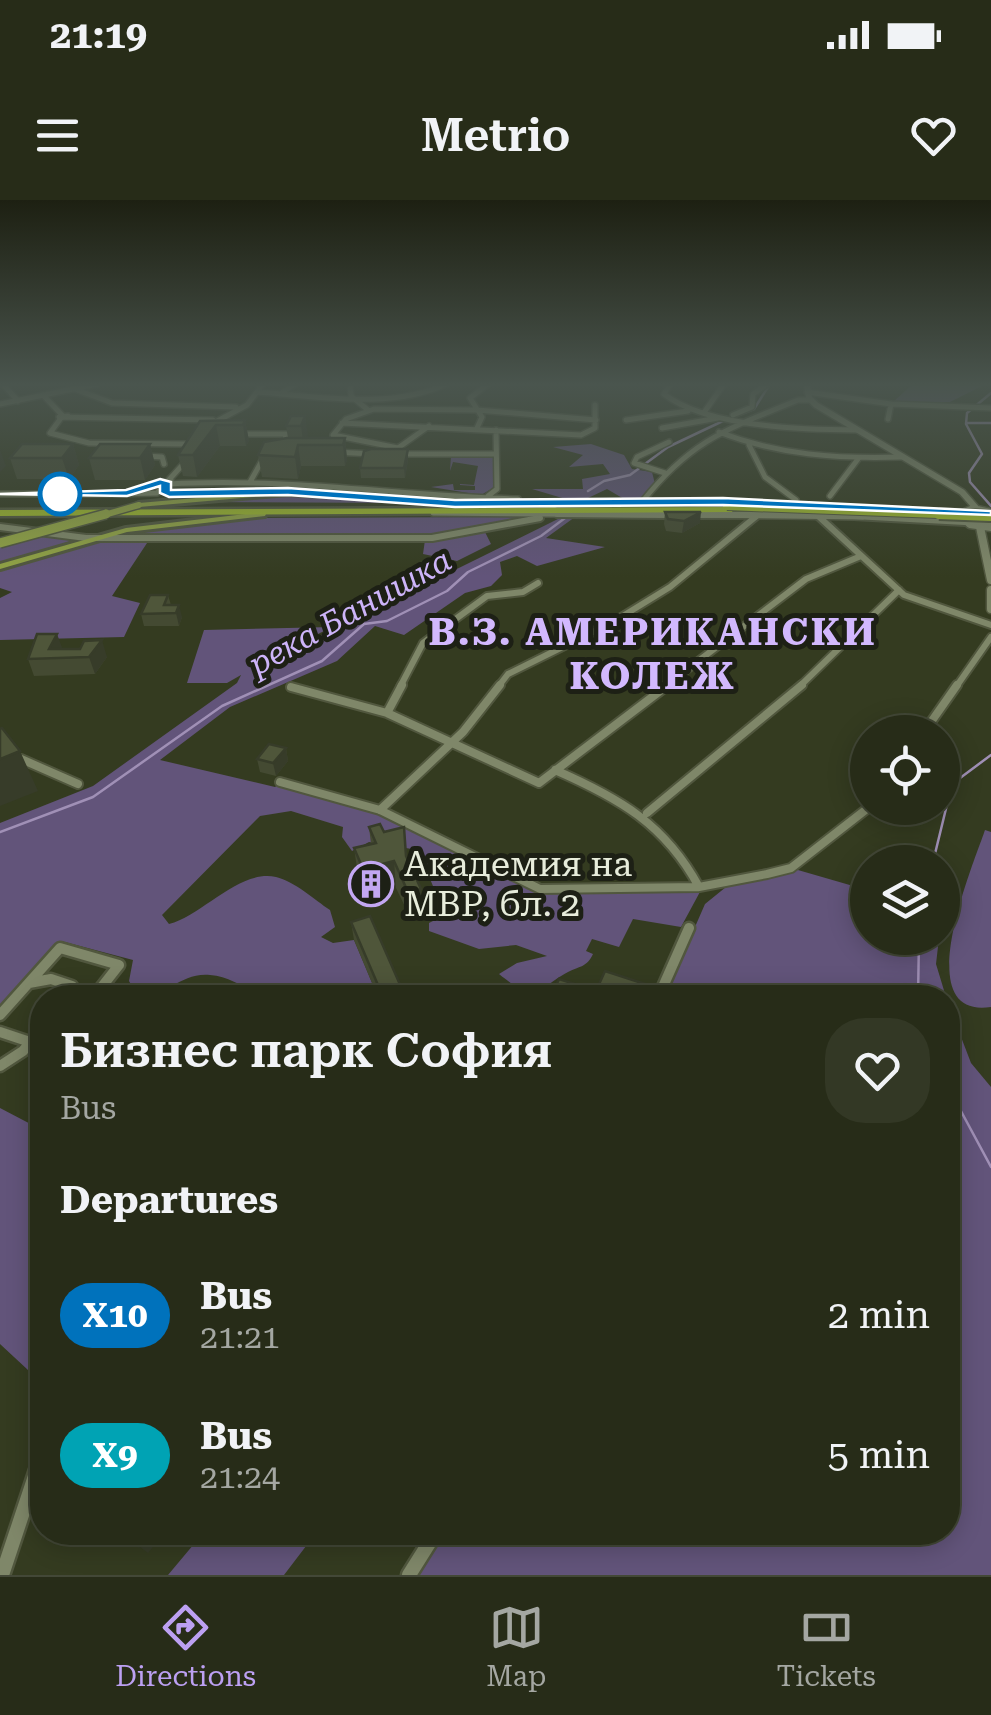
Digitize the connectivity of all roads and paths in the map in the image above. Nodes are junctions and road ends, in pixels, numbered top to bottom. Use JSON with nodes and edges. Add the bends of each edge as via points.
{"nodes":[{"id":1,"x":282,"y":448,"type":"edge"},
{"id":2,"x":496,"y":448,"type":"edge"},
{"id":3,"x":656,"y":448,"type":"edge"},
{"id":4,"x":693,"y":448,"type":"edge"},
{"id":5,"x":751,"y":448,"type":"edge"},
{"id":6,"x":782,"y":448,"type":"edge"},
{"id":7,"x":887,"y":448,"type":"edge"},
{"id":8,"x":290,"y":452,"type":"edge"},
{"id":9,"x":323,"y":452,"type":"edge"},
{"id":10,"x":280,"y":454,"type":"junction"},
{"id":11,"x":496,"y":454,"type":"junction"},
{"id":12,"x":190,"y":455,"type":"edge"},
{"id":13,"x":138,"y":456,"type":"edge"},
{"id":14,"x":901,"y":457,"type":"junction"},
{"id":15,"x":859,"y":458,"type":"junction"},
{"id":16,"x":164,"y":464,"type":"dead end"},
{"id":17,"x":665,"y":473,"type":"junction"},
{"id":18,"x":184,"y":480,"type":"joint"},
{"id":19,"x":250,"y":482,"type":"junction"},
{"id":20,"x":169,"y":484,"type":"junction"},
{"id":21,"x":144,"y":493,"type":"junction"},
{"id":22,"x":232,"y":493,"type":"junction"},
{"id":23,"x":0,"y":494,"type":"edge"},
{"id":24,"x":488,"y":496,"type":"junction"},
{"id":25,"x":830,"y":496,"type":"dead end"},
{"id":26,"x":796,"y":500,"type":"dead end"},
{"id":27,"x":642,"y":502,"type":"junction"},
{"id":28,"x":455,"y":503,"type":"junction"},
{"id":29,"x":752,"y":503,"type":"junction"},
{"id":30,"x":140,"y":505,"type":"junction"},
{"id":31,"x":344,"y":506,"type":"junction"},
{"id":32,"x":556,"y":508,"type":"junction"},
{"id":33,"x":728,"y":508,"type":"junction"},
{"id":34,"x":976,"y":508,"type":"junction"},
{"id":35,"x":0,"y":509,"type":"edge"},
{"id":36,"x":395,"y":511,"type":"junction"},
{"id":37,"x":961,"y":511,"type":"junction"},
{"id":38,"x":294,"y":512,"type":"junction"},
{"id":39,"x":758,"y":514,"type":"junction"},
{"id":40,"x":816,"y":514,"type":"junction"},
{"id":41,"x":990,"y":516,"type":"edge"},
{"id":42,"x":521,"y":518,"type":"junction"},
{"id":43,"x":966,"y":522,"type":"junction"},
{"id":44,"x":0,"y":527,"type":"edge"},
{"id":45,"x":980,"y":527,"type":"junction"},
{"id":46,"x":94,"y":538,"type":"junction"},
{"id":47,"x":0,"y":543,"type":"edge"},
{"id":48,"x":861,"y":556,"type":"junction"},
{"id":49,"x":0,"y":567,"type":"edge"},
{"id":50,"x":991,"y":580,"type":"edge"},
{"id":51,"x":538,"y":583,"type":"dead end"},
{"id":52,"x":900,"y":590,"type":"junction"},
{"id":53,"x":991,"y":590,"type":"edge"},
{"id":54,"x":991,"y":609,"type":"edge"},
{"id":55,"x":991,"y":624,"type":"edge"},
{"id":56,"x":991,"y":637,"type":"edge"},
{"id":57,"x":291,"y":687,"type":"dead end"},
{"id":58,"x":386,"y":714,"type":"junction"},
{"id":59,"x":936,"y":715,"type":"edge"},
{"id":60,"x":452,"y":744,"type":"junction"},
{"id":61,"x":0,"y":763,"type":"edge"},
{"id":62,"x":555,"y":770,"type":"junction"},
{"id":63,"x":78,"y":784,"type":"dead end"},
{"id":64,"x":285,"y":784,"type":"dead end"},
{"id":65,"x":380,"y":810,"type":"junction"},
{"id":66,"x":647,"y":813,"type":"junction"},
{"id":67,"x":850,"y":822,"type":"edge"},
{"id":68,"x":699,"y":887,"type":"junction"},
{"id":69,"x":689,"y":928,"type":"dead end"},
{"id":70,"x":26,"y":985,"type":"junction"},
{"id":71,"x":70,"y":985,"type":"edge"},
{"id":72,"x":103,"y":985,"type":"edge"},
{"id":73,"x":664,"y":985,"type":"edge"},
{"id":74,"x":0,"y":1014,"type":"edge"},
{"id":75,"x":0,"y":1032,"type":"edge"},
{"id":76,"x":30,"y":1042,"type":"edge"},
{"id":77,"x":30,"y":1048,"type":"edge"},
{"id":78,"x":0,"y":1066,"type":"edge"},
{"id":79,"x":30,"y":1491,"type":"edge"},
{"id":80,"x":428,"y":1545,"type":"edge"},
{"id":81,"x":2,"y":1575,"type":"edge"},
{"id":82,"x":408,"y":1575,"type":"edge"}],
"edges":[{"from":1,"to":10,"type":"street"},
{"from":2,"to":11,"type":"street"},
{"from":3,"to":17,"type":"street","via":[[634,463]]},
{"from":4,"to":17,"type":"street"},
{"from":5,"to":26,"type":"street","via":[[765,477]]},
{"from":6,"to":15,"type":"street"},
{"from":7,"to":14,"type":"street"},
{"from":8,"to":10,"type":"street"},
{"from":9,"to":11,"type":"street"},
{"from":10,"to":19,"type":"street","via":[[262,459]]},
{"from":11,"to":24,"type":"street","via":[[496,489]]},
{"from":12,"to":20,"type":"street"},
{"from":13,"to":16,"type":"street","via":[[162,457]]},
{"from":14,"to":15,"type":"street"},
{"from":14,"to":34,"type":"street","via":[[962,492]]},
{"from":15,"to":25,"type":"street"},
{"from":17,"to":27,"type":"street"},
{"from":18,"to":19,"type":"street"},
{"from":18,"to":20,"type":"street"},
{"from":19,"to":24,"type":"street","via":[[435,498]]},
{"from":20,"to":21,"type":"street"},
{"from":20,"to":21,"type":"street","via":[[157,482]]},
{"from":20,"to":22,"type":"street","via":[[169,494]]},
{"from":21,"to":23,"type":"street"},
{"from":21,"to":30,"type":"street"},
{"from":22,"to":28,"type":"main road"},
{"from":22,"to":30,"type":"main road"},
{"from":24,"to":32,"type":"street"},
{"from":27,"to":29,"type":"street"},
{"from":27,"to":32,"type":"street"},
{"from":28,"to":31,"type":"highway"},
{"from":28,"to":32,"type":"main road"},
{"from":29,"to":37,"type":"street"},
{"from":29,"to":39,"type":"street","via":[[765,509]]},
{"from":30,"to":47,"type":"main road","bridge":true},
{"from":31,"to":32,"type":"highway"},
{"from":31,"to":35,"type":"highway"},
{"from":32,"to":33,"type":"highway"},
{"from":32,"to":39,"type":"street"},
{"from":32,"to":42,"type":"street"},
{"from":33,"to":36,"type":"highway"},
{"from":33,"to":41,"type":"highway","bridge":true},
{"from":34,"to":37,"type":"street"},
{"from":34,"to":41,"type":"street"},
{"from":35,"to":38,"type":"highway"},
{"from":36,"to":38,"type":"highway"},
{"from":36,"to":42,"type":"street"},
{"from":37,"to":43,"type":"street"},
{"from":38,"to":46,"type":"main road"},
{"from":39,"to":40,"type":"street"},
{"from":39,"to":60,"type":"street","via":[[670,587],[508,674]]},
{"from":40,"to":43,"type":"street"},
{"from":40,"to":48,"type":"street"},
{"from":41,"to":45,"type":"street"},
{"from":42,"to":46,"type":"street","via":[[432,538]]},
{"from":43,"to":45,"type":"street"},
{"from":44,"to":46,"type":"street"},
{"from":45,"to":50,"type":"street"},
{"from":46,"to":49,"type":"main road"},
{"from":48,"to":52,"type":"street"},
{"from":48,"to":62,"type":"street","via":[[806,579]]},
{"from":51,"to":58,"type":"street","via":[[524,592],[487,596],[423,643]]},
{"from":52,"to":55,"type":"street"},
{"from":52,"to":66,"type":"street","via":[[778,708]]},
{"from":53,"to":54,"type":"street"},
{"from":56,"to":59,"type":"street"},
{"from":57,"to":58,"type":"street"},
{"from":58,"to":60,"type":"street"},
{"from":60,"to":62,"type":"street","via":[[540,782]]},
{"from":60,"to":65,"type":"street"},
{"from":61,"to":63,"type":"street","via":[[20,759]]},
{"from":62,"to":66,"type":"street"},
{"from":64,"to":65,"type":"street"},
{"from":65,"to":68,"type":"street","via":[[540,889]]},
{"from":66,"to":68,"type":"street","via":[[680,850]]},
{"from":67,"to":68,"type":"street","via":[[791,868]]},
{"from":69,"to":73,"type":"street"},
{"from":70,"to":71,"type":"street","via":[[49,977]]},
{"from":70,"to":72,"type":"street","via":[[65,948],[119,965]]},
{"from":70,"to":74,"type":"street"},
{"from":75,"to":76,"type":"street"},
{"from":77,"to":78,"type":"street"},
{"from":79,"to":81,"type":"street"},
{"from":80,"to":82,"type":"street"}]}
